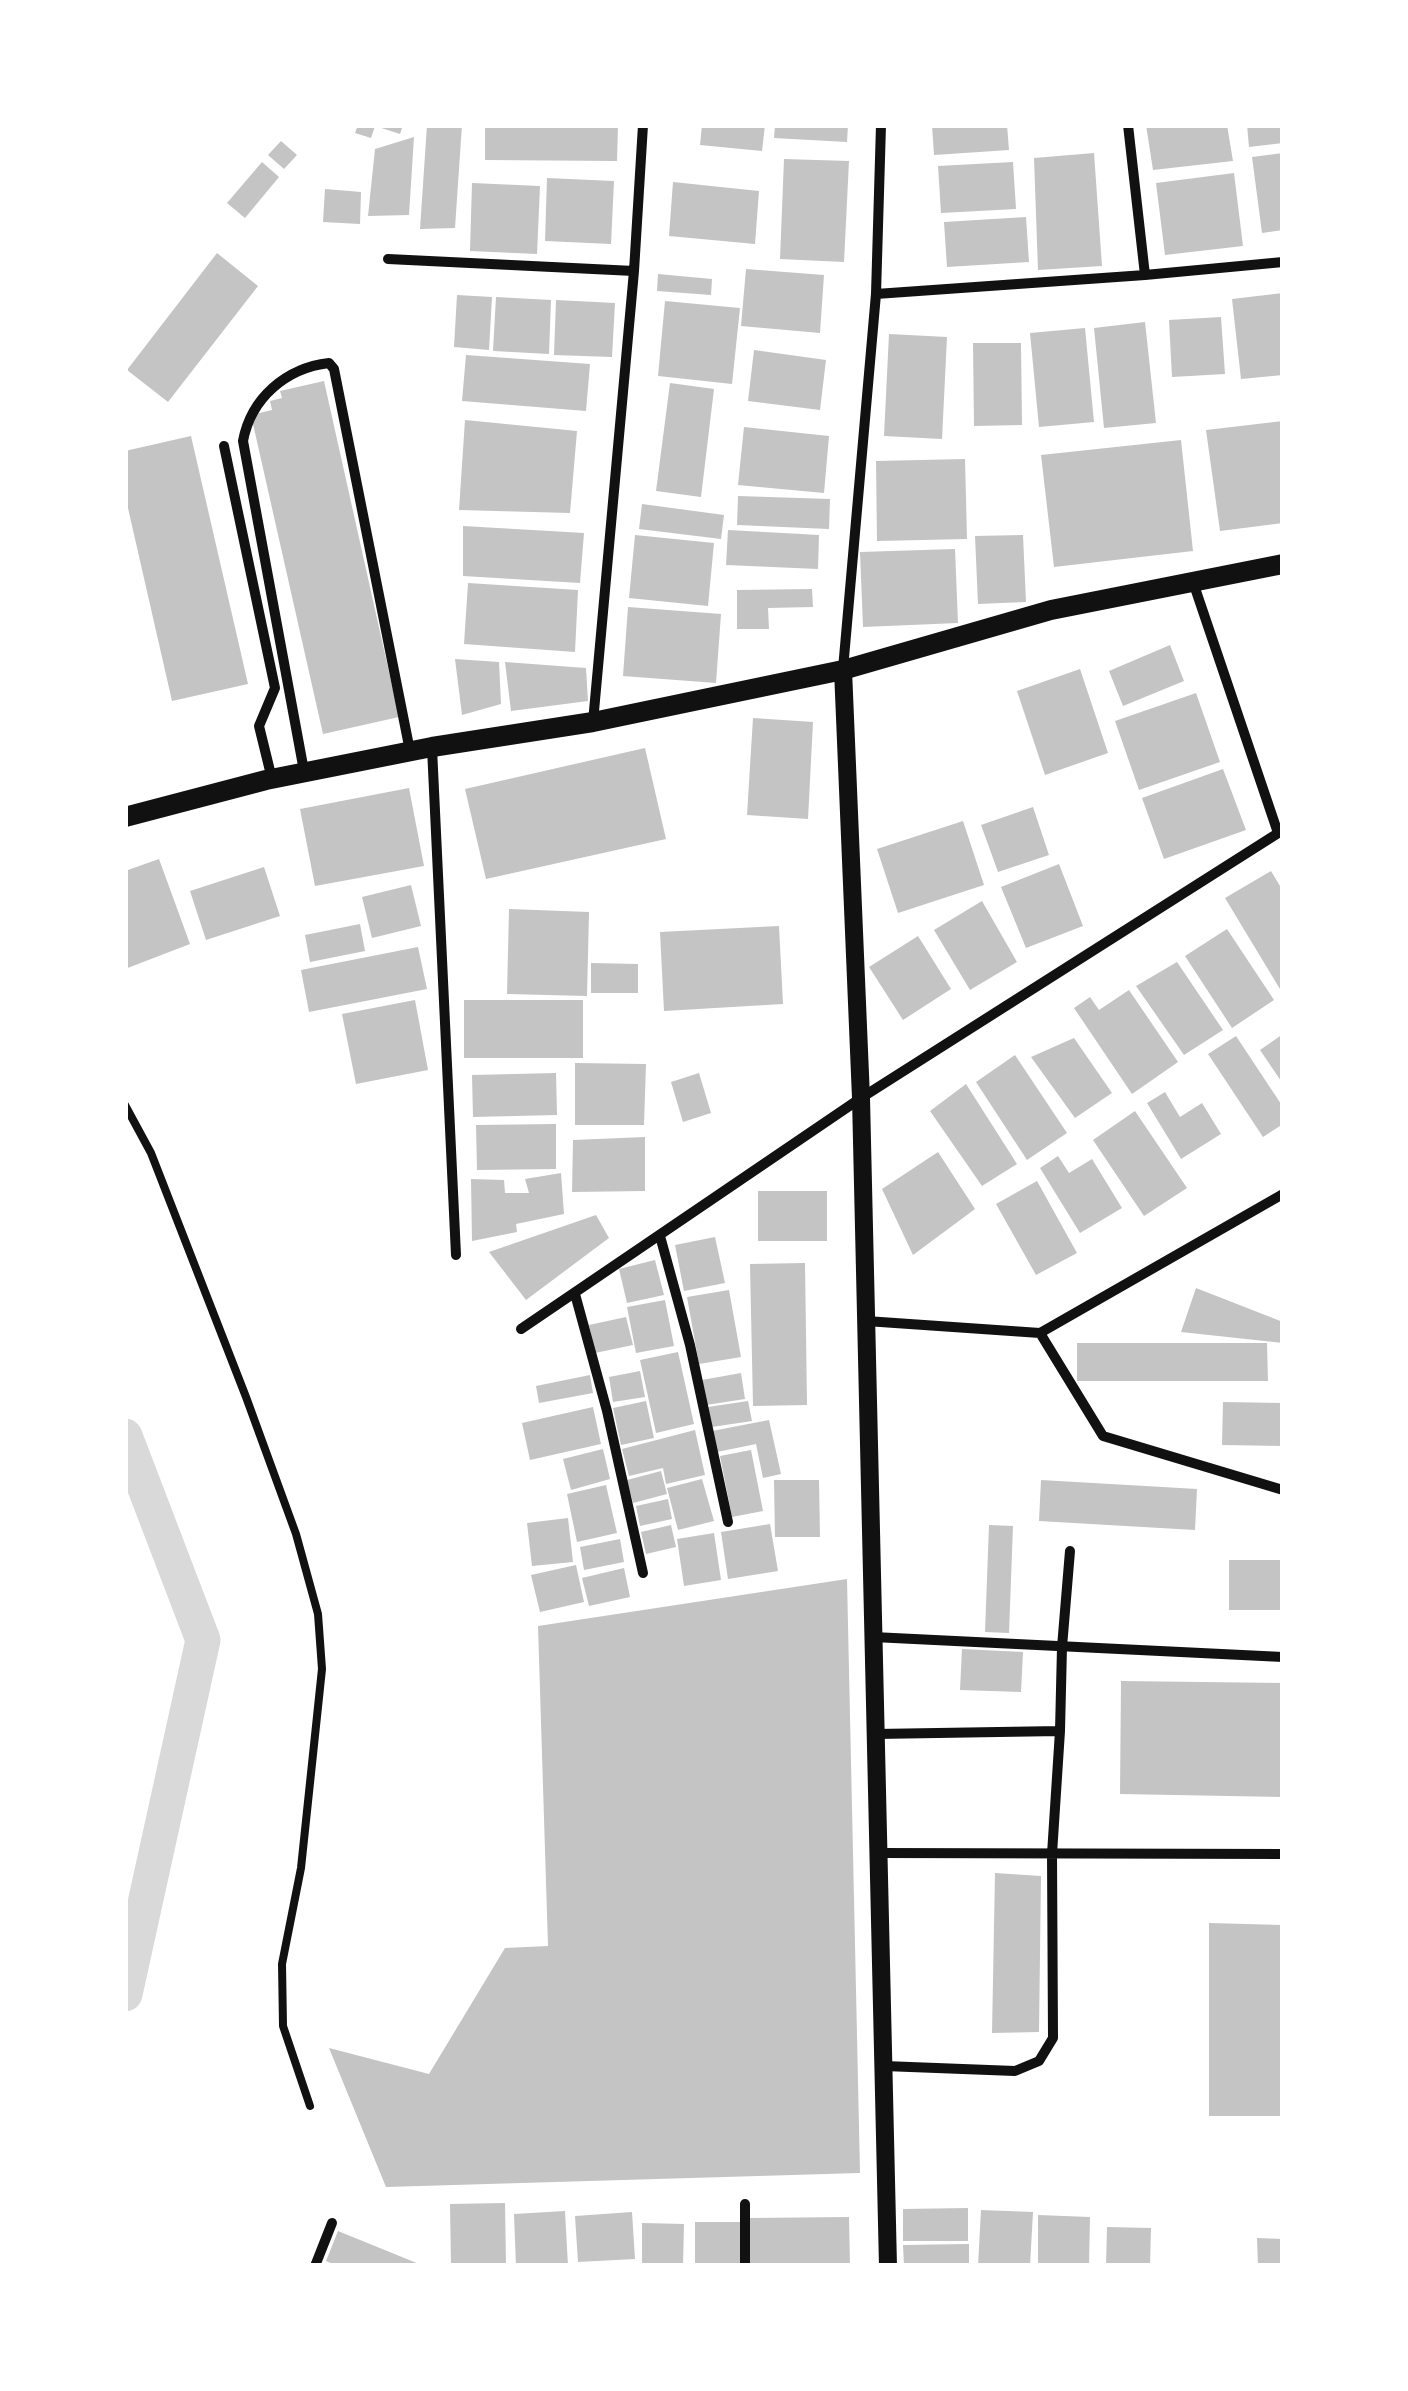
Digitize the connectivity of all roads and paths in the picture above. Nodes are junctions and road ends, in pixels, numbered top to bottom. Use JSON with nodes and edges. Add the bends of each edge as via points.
{"nodes":[{"id":1,"x":644,"y":125,"type":"edge"},
{"id":2,"x":881,"y":125,"type":"edge"},
{"id":3,"x":1128,"y":125,"type":"edge"},
{"id":4,"x":388,"y":258,"type":"dead end"},
{"id":5,"x":1283,"y":262,"type":"edge"},
{"id":6,"x":634,"y":271,"type":"junction"},
{"id":7,"x":1145,"y":276,"type":"junction"},
{"id":8,"x":876,"y":294,"type":"junction"},
{"id":9,"x":224,"y":446,"type":"dead end"},
{"id":10,"x":1283,"y":564,"type":"edge"},
{"id":11,"x":1193,"y":582,"type":"junction"},
{"id":12,"x":843,"y":670,"type":"junction"},
{"id":13,"x":593,"y":722,"type":"junction"},
{"id":14,"x":432,"y":747,"type":"junction"},
{"id":15,"x":410,"y":751,"type":"junction"},
{"id":16,"x":304,"y":772,"type":"junction"},
{"id":17,"x":272,"y":779,"type":"junction"},
{"id":18,"x":125,"y":816,"type":"edge"},
{"id":19,"x":1280,"y":832,"type":"edge"},
{"id":20,"x":861,"y":1098,"type":"junction"},
{"id":21,"x":125,"y":1105,"type":"edge"},
{"id":22,"x":1283,"y":1194,"type":"edge"},
{"id":23,"x":660,"y":1236,"type":"junction"},
{"id":24,"x":456,"y":1255,"type":"dead end"},
{"id":25,"x":575,"y":1294,"type":"junction"},
{"id":26,"x":866,"y":1321,"type":"junction"},
{"id":27,"x":521,"y":1329,"type":"dead end"},
{"id":28,"x":1040,"y":1333,"type":"junction"},
{"id":29,"x":1283,"y":1490,"type":"edge"},
{"id":30,"x":728,"y":1522,"type":"dead end"},
{"id":31,"x":1070,"y":1551,"type":"dead end"},
{"id":32,"x":643,"y":1573,"type":"dead end"},
{"id":33,"x":874,"y":1637,"type":"junction"},
{"id":34,"x":1062,"y":1646,"type":"junction"},
{"id":35,"x":1283,"y":1657,"type":"edge"},
{"id":36,"x":1060,"y":1730,"type":"junction"},
{"id":37,"x":876,"y":1734,"type":"junction"},
{"id":38,"x":879,"y":1853,"type":"junction"},
{"id":39,"x":1052,"y":1854,"type":"junction"},
{"id":40,"x":1283,"y":1854,"type":"edge"},
{"id":41,"x":884,"y":2066,"type":"junction"},
{"id":42,"x":310,"y":2106,"type":"dead end"},
{"id":43,"x":745,"y":2204,"type":"dead end"},
{"id":44,"x":332,"y":2223,"type":"dead end"},
{"id":45,"x":315,"y":2266,"type":"edge"},
{"id":46,"x":745,"y":2266,"type":"edge"},
{"id":47,"x":888,"y":2266,"type":"edge"}],
"edges":[{"from":1,"to":6,"type":"street"},
{"from":2,"to":8,"type":"street"},
{"from":3,"to":7,"type":"street"},
{"from":4,"to":6,"type":"street"},
{"from":5,"to":7,"type":"street"},
{"from":6,"to":13,"type":"street"},
{"from":7,"to":8,"type":"street"},
{"from":8,"to":12,"type":"street"},
{"from":9,"to":17,"type":"street","via":[[274,688],[259,726]]},
{"from":10,"to":11,"type":"main road"},
{"from":11,"to":12,"type":"main road","via":[[1051,610]]},
{"from":11,"to":19,"type":"street"},
{"from":12,"to":13,"type":"main road"},
{"from":12,"to":20,"type":"street"},
{"from":13,"to":14,"type":"main road"},
{"from":14,"to":15,"type":"main road"},
{"from":14,"to":24,"type":"street"},
{"from":15,"to":16,"type":"main road"},
{"from":15,"to":16,"type":"street","via":[[334,368],[310,365],[259,401],[243,440]]},
{"from":16,"to":17,"type":"main road"},
{"from":17,"to":18,"type":"main road"},
{"from":19,"to":20,"type":"street"},
{"from":20,"to":23,"type":"street"},
{"from":20,"to":26,"type":"street"},
{"from":21,"to":42,"type":"lane","via":[[246,1397],[318,1614],[322,1668],[282,1964],[283,2026]]},
{"from":22,"to":28,"type":"street"},
{"from":23,"to":25,"type":"street"},
{"from":23,"to":30,"type":"street"},
{"from":25,"to":27,"type":"street"},
{"from":25,"to":32,"type":"street"},
{"from":26,"to":28,"type":"street"},
{"from":26,"to":33,"type":"street"},
{"from":28,"to":29,"type":"street","via":[[1103,1436]]},
{"from":31,"to":34,"type":"street"},
{"from":33,"to":34,"type":"street"},
{"from":33,"to":37,"type":"street"},
{"from":34,"to":35,"type":"street"},
{"from":34,"to":36,"type":"street"},
{"from":36,"to":37,"type":"street"},
{"from":36,"to":39,"type":"street"},
{"from":37,"to":38,"type":"street"},
{"from":38,"to":39,"type":"street"},
{"from":38,"to":41,"type":"street"},
{"from":39,"to":40,"type":"street"},
{"from":39,"to":41,"type":"street","via":[[1052,2038],[1039,2061],[1015,2071]]},
{"from":41,"to":47,"type":"street"},
{"from":43,"to":46,"type":"street"},
{"from":44,"to":45,"type":"street"}]}
